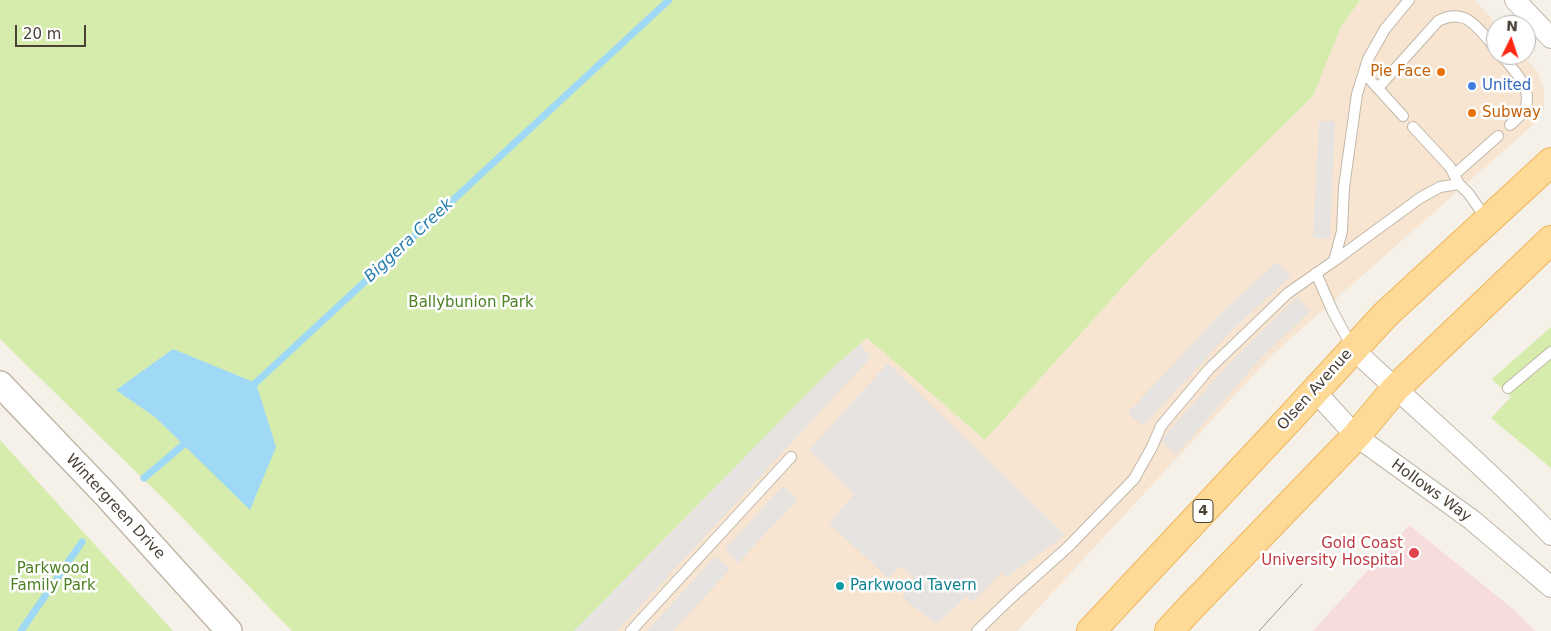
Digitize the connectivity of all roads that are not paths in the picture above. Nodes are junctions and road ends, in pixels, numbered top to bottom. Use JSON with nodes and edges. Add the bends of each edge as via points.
{"nodes":[{"id":1,"x":1409,"y":0,"type":"edge"},
{"id":2,"x":1515,"y":0,"type":"edge"},
{"id":3,"x":1486,"y":38,"type":"edge"},
{"id":4,"x":1551,"y":38,"type":"edge"},
{"id":5,"x":1509,"y":65,"type":"edge"},
{"id":6,"x":1364,"y":72,"type":"junction"},
{"id":7,"x":1378,"y":88,"type":"junction"},
{"id":8,"x":1403,"y":116,"type":"dead end"},
{"id":9,"x":1510,"y":125,"type":"dead end"},
{"id":10,"x":1414,"y":127,"type":"dead end"},
{"id":11,"x":1498,"y":136,"type":"dead end"},
{"id":12,"x":1551,"y":162,"type":"edge"},
{"id":13,"x":1456,"y":179,"type":"junction"},
{"id":14,"x":1488,"y":220,"type":"junction"},
{"id":15,"x":1551,"y":240,"type":"edge"},
{"id":16,"x":1334,"y":261,"type":"junction"},
{"id":17,"x":1316,"y":273,"type":"junction"},
{"id":18,"x":1352,"y":348,"type":"junction"},
{"id":19,"x":1551,"y":352,"type":"edge"},
{"id":20,"x":0,"y":384,"type":"edge"},
{"id":21,"x":1508,"y":388,"type":"dead end"},
{"id":22,"x":1395,"y":389,"type":"junction"},
{"id":23,"x":1315,"y":392,"type":"junction"},
{"id":24,"x":1356,"y":436,"type":"junction"},
{"id":25,"x":791,"y":457,"type":"dead end"},
{"id":26,"x":1551,"y":535,"type":"edge"},
{"id":27,"x":1551,"y":587,"type":"edge"},
{"id":28,"x":229,"y":631,"type":"edge"},
{"id":29,"x":631,"y":631,"type":"edge"},
{"id":30,"x":977,"y":631,"type":"edge"},
{"id":31,"x":1091,"y":631,"type":"edge"},
{"id":32,"x":1169,"y":631,"type":"edge"}],
"edges":[{"from":1,"to":6,"type":"lane","via":[[1385,30]]},
{"from":2,"to":4,"type":"street"},
{"from":3,"to":7,"type":"lane","via":[[1473,23],[1459,16],[1448,16],[1438,21]]},
{"from":5,"to":9,"type":"lane","via":[[1520,78],[1526,94],[1524,111]]},
{"from":6,"to":7,"type":"lane"},
{"from":6,"to":16,"type":"lane","via":[[1357,94],[1344,187],[1342,231]]},
{"from":7,"to":8,"type":"lane"},
{"from":10,"to":13,"type":"lane","via":[[1450,167]]},
{"from":11,"to":13,"type":"lane"},
{"from":12,"to":14,"type":"main road","name":"Olsen Avenue","number":"4"},
{"from":13,"to":14,"type":"lane"},
{"from":13,"to":16,"type":"lane","via":[[1420,198]]},
{"from":14,"to":18,"type":"main road","name":"Olsen Avenue","number":"4"},
{"from":15,"to":22,"type":"main road"},
{"from":16,"to":17,"type":"lane"},
{"from":17,"to":18,"type":"lane"},
{"from":17,"to":30,"type":"lane","via":[[1288,293],[1209,369],[1161,426],[1134,479],[1068,547]]},
{"from":18,"to":22,"type":"street"},
{"from":18,"to":23,"type":"main road","name":"Olsen Avenue","number":"4"},
{"from":19,"to":21,"type":"lane"},
{"from":20,"to":28,"type":"street","name":"Wintergreen Drive"},
{"from":22,"to":24,"type":"main road"},
{"from":22,"to":26,"type":"street","via":[[1471,456]]},
{"from":23,"to":24,"type":"street","name":"Hollows Way"},
{"from":23,"to":31,"type":"main road","name":"Olsen Avenue","number":"4"},
{"from":24,"to":27,"type":"street","name":"Hollows Way","via":[[1472,520]]},
{"from":24,"to":32,"type":"main road"},
{"from":25,"to":29,"type":"lane"}]}
